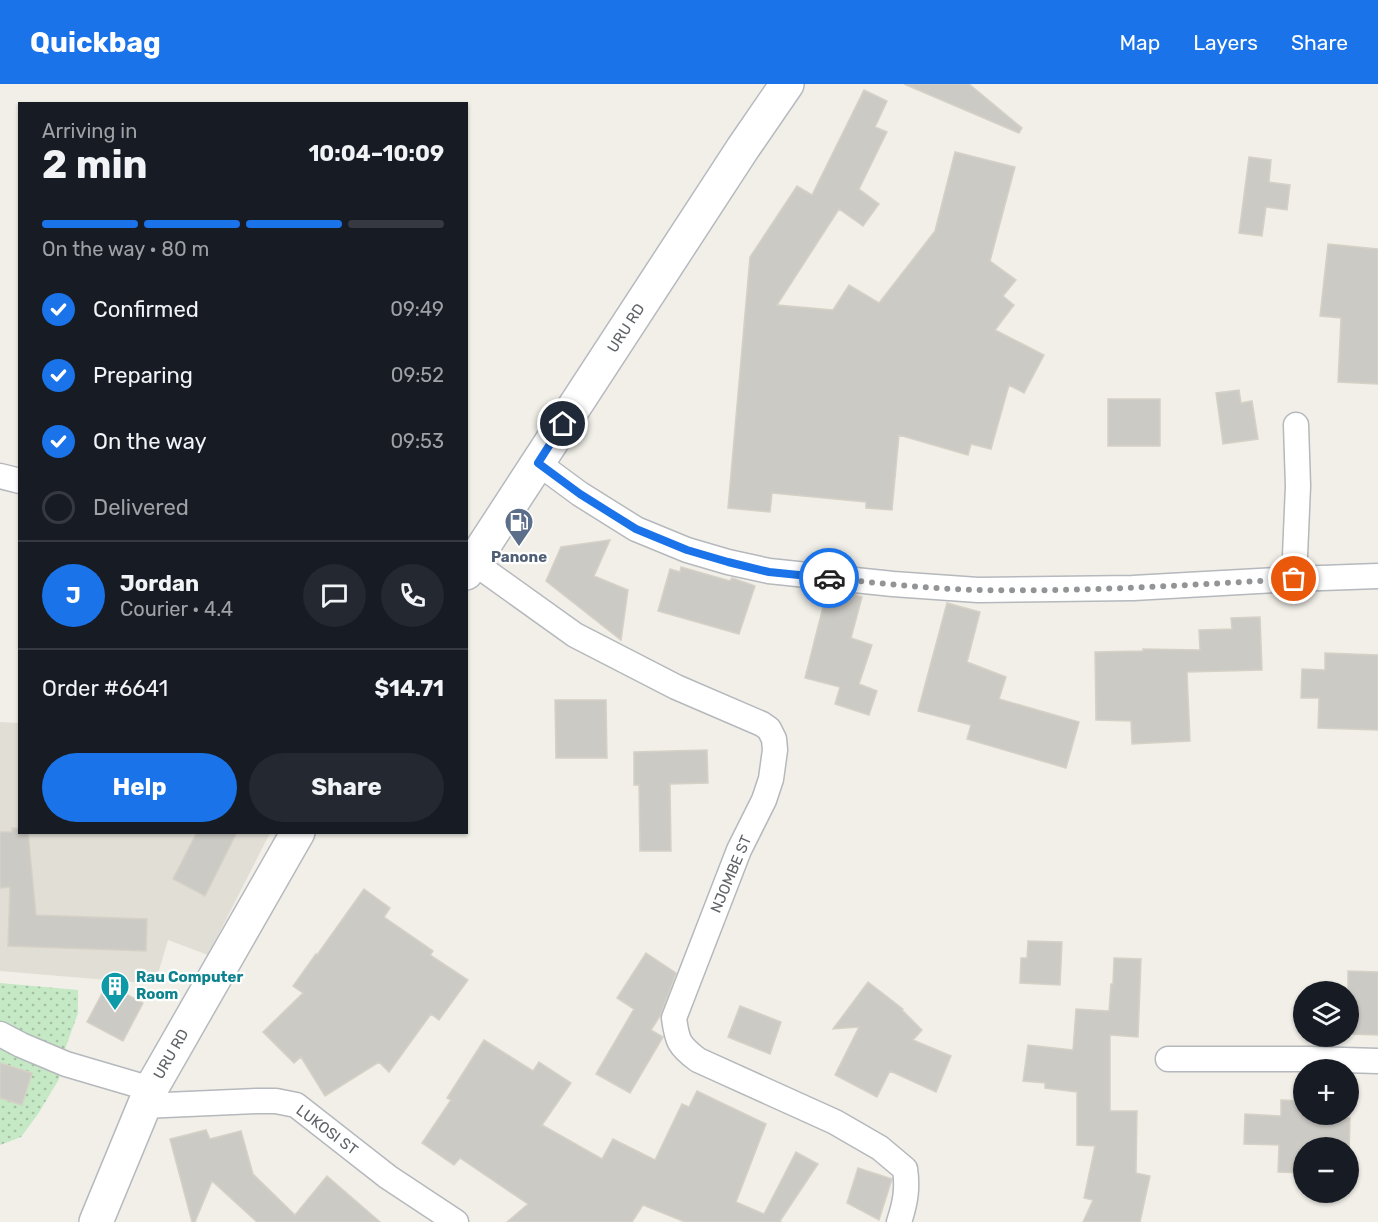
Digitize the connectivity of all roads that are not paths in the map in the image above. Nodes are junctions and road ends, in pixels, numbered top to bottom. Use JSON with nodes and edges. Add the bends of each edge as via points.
{"nodes":[{"id":1,"x":788,"y":84,"type":"edge"},
{"id":2,"x":1296,"y":425,"type":"dead end"},
{"id":3,"x":538,"y":463,"type":"junction"},
{"id":4,"x":0,"y":476,"type":"edge"},
{"id":5,"x":18,"y":480,"type":"edge"},
{"id":6,"x":470,"y":568,"type":"edge"},
{"id":7,"x":1378,"y":576,"type":"edge"},
{"id":8,"x":1294,"y":579,"type":"junction"},
{"id":9,"x":297,"y":834,"type":"edge"},
{"id":10,"x":0,"y":1034,"type":"edge"},
{"id":11,"x":1168,"y":1059,"type":"dead end"},
{"id":12,"x":1378,"y":1061,"type":"edge"},
{"id":13,"x":147,"y":1097,"type":"junction"},
{"id":14,"x":96,"y":1222,"type":"edge"},
{"id":15,"x":456,"y":1222,"type":"edge"},
{"id":16,"x":899,"y":1222,"type":"edge"}],
"edges":[{"from":1,"to":3,"type":"street","name":"URU RD"},
{"from":2,"to":8,"type":"street"},
{"from":3,"to":6,"type":"street","name":"URU RD"},
{"from":3,"to":8,"type":"street","via":[[636,529],[687,550],[769,572],[978,590],[1133,588]]},
{"from":4,"to":5,"type":"street"},
{"from":6,"to":16,"type":"street","name":"NJOMBE ST","via":[[575,635],[769,729],[775,750],[771,778],[674,1018],[676,1036],[698,1060],[835,1122],[880,1148],[905,1170],[906,1204]]},
{"from":7,"to":8,"type":"street"},
{"from":9,"to":13,"type":"street","name":"URU RD"},
{"from":10,"to":13,"type":"street","name":"LUKOSI ST"},
{"from":11,"to":12,"type":"street"},
{"from":13,"to":14,"type":"street","name":"URU RD"},
{"from":13,"to":15,"type":"street","name":"LUKOSI ST","via":[[296,1105],[388,1177]]}]}
